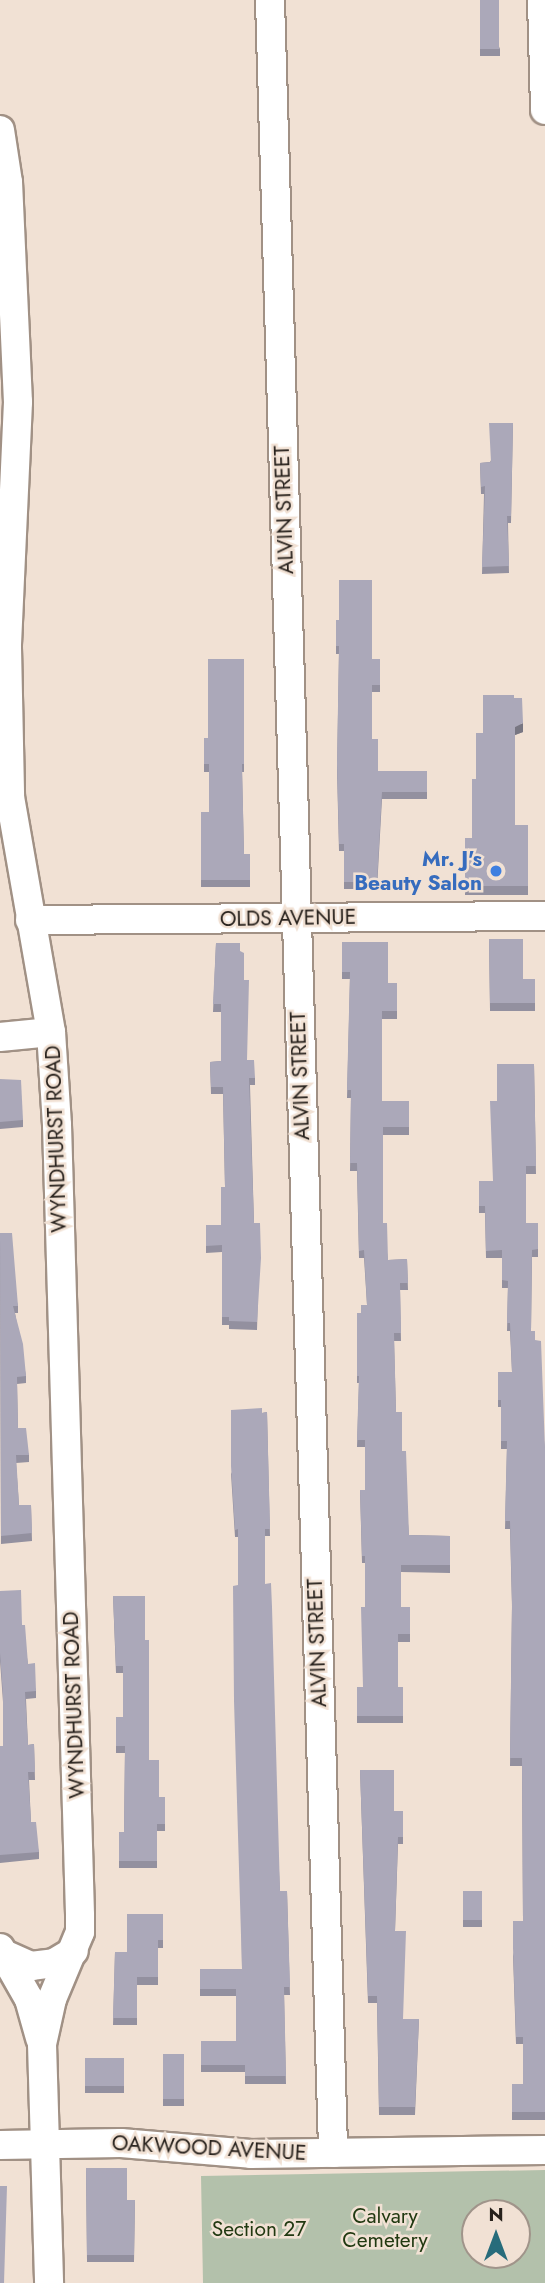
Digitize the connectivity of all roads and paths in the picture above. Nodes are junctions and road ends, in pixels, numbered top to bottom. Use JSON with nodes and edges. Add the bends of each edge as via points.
{"nodes":[{"id":1,"x":270,"y":0,"type":"edge"},
{"id":2,"x":542,"y":0,"type":"edge"},
{"id":3,"x":545,"y":110,"type":"edge"},
{"id":4,"x":0,"y":130,"type":"edge"},
{"id":5,"x":5,"y":797,"type":"edge"},
{"id":6,"x":545,"y":916,"type":"edge"},
{"id":7,"x":295,"y":918,"type":"junction"},
{"id":8,"x":30,"y":920,"type":"junction"},
{"id":9,"x":51,"y":1032,"type":"junction"},
{"id":10,"x":0,"y":1037,"type":"edge"},
{"id":11,"x":2,"y":1951,"type":"edge"},
{"id":12,"x":74,"y":1951,"type":"junction"},
{"id":13,"x":42,"y":2044,"type":"junction"},
{"id":14,"x":45,"y":2144,"type":"junction"},
{"id":15,"x":0,"y":2145,"type":"edge"},
{"id":16,"x":545,"y":2150,"type":"edge"},
{"id":17,"x":332,"y":2153,"type":"junction"},
{"id":18,"x":48,"y":2283,"type":"edge"}],
"edges":[{"from":1,"to":7,"type":"street","name":"ALVIN STREET"},
{"from":2,"to":3,"type":"street"},
{"from":4,"to":5,"type":"street","name":"WYNDHURST ROAD","via":[[10,222],[18,402]]},
{"from":5,"to":8,"type":"street","name":"WYNDHURST ROAD"},
{"from":6,"to":7,"type":"street","name":"OLDS AVENUE"},
{"from":7,"to":8,"type":"street","name":"OLDS AVENUE"},
{"from":7,"to":17,"type":"street","name":"ALVIN STREET"},
{"from":8,"to":9,"type":"street","name":"WYNDHURST ROAD"},
{"from":9,"to":10,"type":"street"},
{"from":9,"to":12,"type":"street","name":"WYNDHURST ROAD","via":[[80,1916]]},
{"from":11,"to":12,"type":"street","via":[[31,1966],[54,1963]]},
{"from":11,"to":13,"type":"street","via":[[29,1999]]},
{"from":12,"to":13,"type":"street","name":"WYNDHURST ROAD","via":[[49,2006]]},
{"from":13,"to":14,"type":"street","name":"WYNDHURST ROAD"},
{"from":14,"to":15,"type":"street","name":"OAKWOOD AVENUE"},
{"from":14,"to":17,"type":"street","name":"OAKWOOD AVENUE","via":[[134,2144],[251,2154]]},
{"from":14,"to":18,"type":"street","name":"WYNDHURST ROAD"},
{"from":16,"to":17,"type":"street","name":"OAKWOOD AVENUE"}]}
